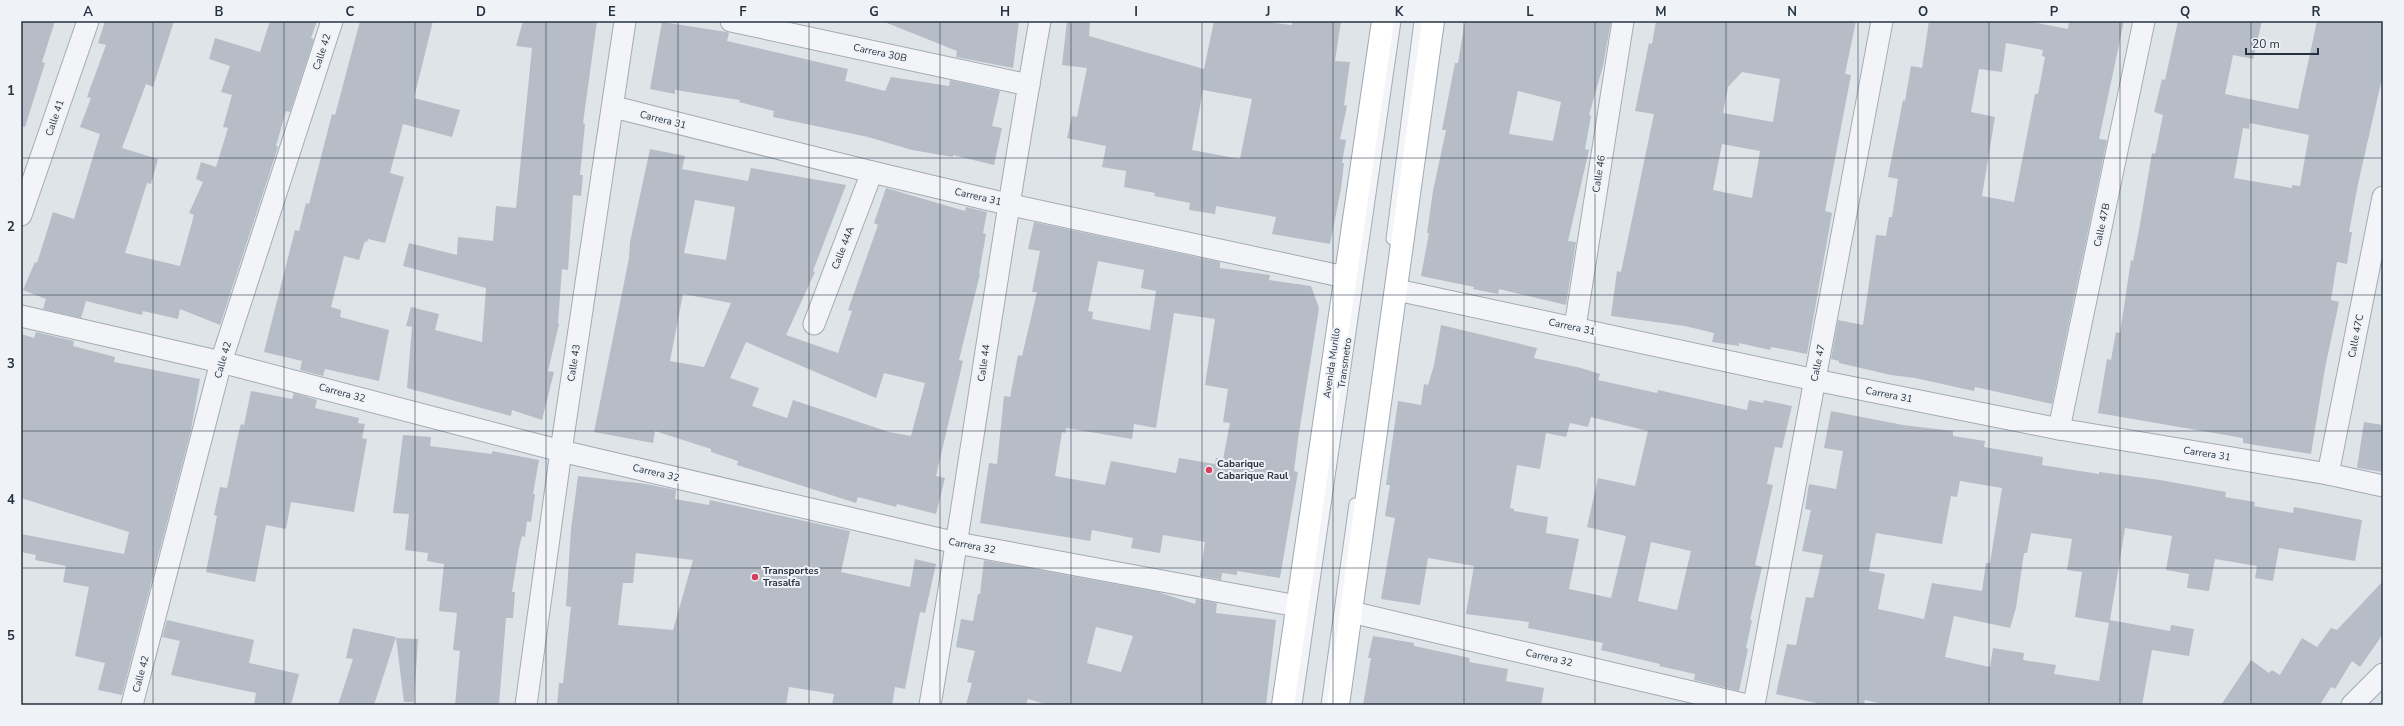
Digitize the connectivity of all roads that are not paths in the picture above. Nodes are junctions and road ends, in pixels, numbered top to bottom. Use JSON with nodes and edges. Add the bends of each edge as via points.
{"nodes":[{"id":1,"x":88,"y":21,"type":"edge"},
{"id":2,"x":332,"y":21,"type":"edge"},
{"id":3,"x":625,"y":21,"type":"edge"},
{"id":4,"x":731,"y":21,"type":"edge"},
{"id":5,"x":1040,"y":21,"type":"edge"},
{"id":6,"x":1383,"y":21,"type":"edge"},
{"id":7,"x":1395,"y":21,"type":"edge"},
{"id":8,"x":1420,"y":21,"type":"edge"},
{"id":9,"x":1433,"y":21,"type":"edge"},
{"id":10,"x":1623,"y":21,"type":"edge"},
{"id":11,"x":1882,"y":21,"type":"edge"},
{"id":12,"x":2144,"y":21,"type":"edge"},
{"id":13,"x":1028,"y":85,"type":"junction"},
{"id":14,"x":614,"y":107,"type":"junction"},
{"id":15,"x":872,"y":172,"type":"junction"},
{"id":16,"x":2383,"y":197,"type":"edge"},
{"id":17,"x":1007,"y":204,"type":"junction"},
{"id":18,"x":21,"y":215,"type":"edge"},
{"id":19,"x":1345,"y":277,"type":"junction"},
{"id":20,"x":1397,"y":290,"type":"junction"},
{"id":21,"x":21,"y":316,"type":"edge"},
{"id":22,"x":814,"y":324,"type":"dead end"},
{"id":23,"x":1575,"y":327,"type":"junction"},
{"id":24,"x":221,"y":362,"type":"junction"},
{"id":25,"x":1815,"y":380,"type":"junction"},
{"id":26,"x":2059,"y":429,"type":"junction"},
{"id":27,"x":561,"y":451,"type":"junction"},
{"id":28,"x":2328,"y":474,"type":"junction"},
{"id":29,"x":2383,"y":486,"type":"edge"},
{"id":30,"x":957,"y":543,"type":"junction"},
{"id":31,"x":1297,"y":606,"type":"junction"},
{"id":32,"x":1351,"y":612,"type":"junction"},
{"id":33,"x":2383,"y":674,"type":"edge"},
{"id":34,"x":132,"y":705,"type":"edge"},
{"id":35,"x":526,"y":705,"type":"edge"},
{"id":36,"x":930,"y":705,"type":"edge"},
{"id":37,"x":1283,"y":705,"type":"edge"},
{"id":38,"x":1296,"y":705,"type":"edge"},
{"id":39,"x":1327,"y":705,"type":"edge"},
{"id":40,"x":1338,"y":705,"type":"edge"},
{"id":41,"x":1747,"y":705,"type":"edge"},
{"id":42,"x":1754,"y":705,"type":"edge"},
{"id":43,"x":2352,"y":705,"type":"edge"}],
"edges":[{"from":1,"to":18,"type":"street","name":"Calle 41"},
{"from":2,"to":24,"type":"street","name":"Calle 42"},
{"from":3,"to":14,"type":"street","name":"Calle 43"},
{"from":4,"to":13,"type":"street","name":"Carrera 30B"},
{"from":5,"to":13,"type":"street","name":"Calle 44"},
{"from":6,"to":19,"type":"main road","name":"Avenida Murillo"},
{"from":7,"to":38,"type":"lane","name":"Transmetro"},
{"from":8,"to":39,"type":"lane"},
{"from":9,"to":20,"type":"main road"},
{"from":10,"to":23,"type":"street","name":"Calle 46"},
{"from":11,"to":25,"type":"street","name":"Calle 47"},
{"from":12,"to":26,"type":"street","name":"Calle 47B"},
{"from":13,"to":17,"type":"street","name":"Calle 44"},
{"from":14,"to":15,"type":"street","name":"Carrera 31"},
{"from":14,"to":27,"type":"street","name":"Calle 43"},
{"from":15,"to":17,"type":"street","name":"Carrera 31"},
{"from":15,"to":22,"type":"street","name":"Calle 44A"},
{"from":16,"to":28,"type":"street","name":"Calle 47C"},
{"from":17,"to":19,"type":"street","name":"Carrera 31"},
{"from":17,"to":30,"type":"street","name":"Calle 44"},
{"from":19,"to":31,"type":"main road","name":"Avenida Murillo"},
{"from":20,"to":23,"type":"street","name":"Carrera 31"},
{"from":20,"to":32,"type":"main road"},
{"from":21,"to":24,"type":"street","name":"Carrera 32"},
{"from":23,"to":25,"type":"street","name":"Carrera 31"},
{"from":24,"to":27,"type":"street","name":"Carrera 32"},
{"from":24,"to":34,"type":"street","name":"Calle 42"},
{"from":25,"to":26,"type":"street","name":"Carrera 31"},
{"from":25,"to":42,"type":"street","name":"Calle 47"},
{"from":26,"to":28,"type":"street","name":"Carrera 31"},
{"from":27,"to":30,"type":"street","name":"Carrera 32"},
{"from":27,"to":35,"type":"street","name":"Calle 43"},
{"from":28,"to":29,"type":"street","name":"Carrera 31"},
{"from":30,"to":31,"type":"street","name":"Carrera 32"},
{"from":30,"to":36,"type":"street","name":"Calle 44"},
{"from":31,"to":37,"type":"main road","name":"Avenida Murillo"},
{"from":32,"to":40,"type":"main road"},
{"from":32,"to":41,"type":"street","name":"Carrera 32"},
{"from":33,"to":43,"type":"street"}]}
